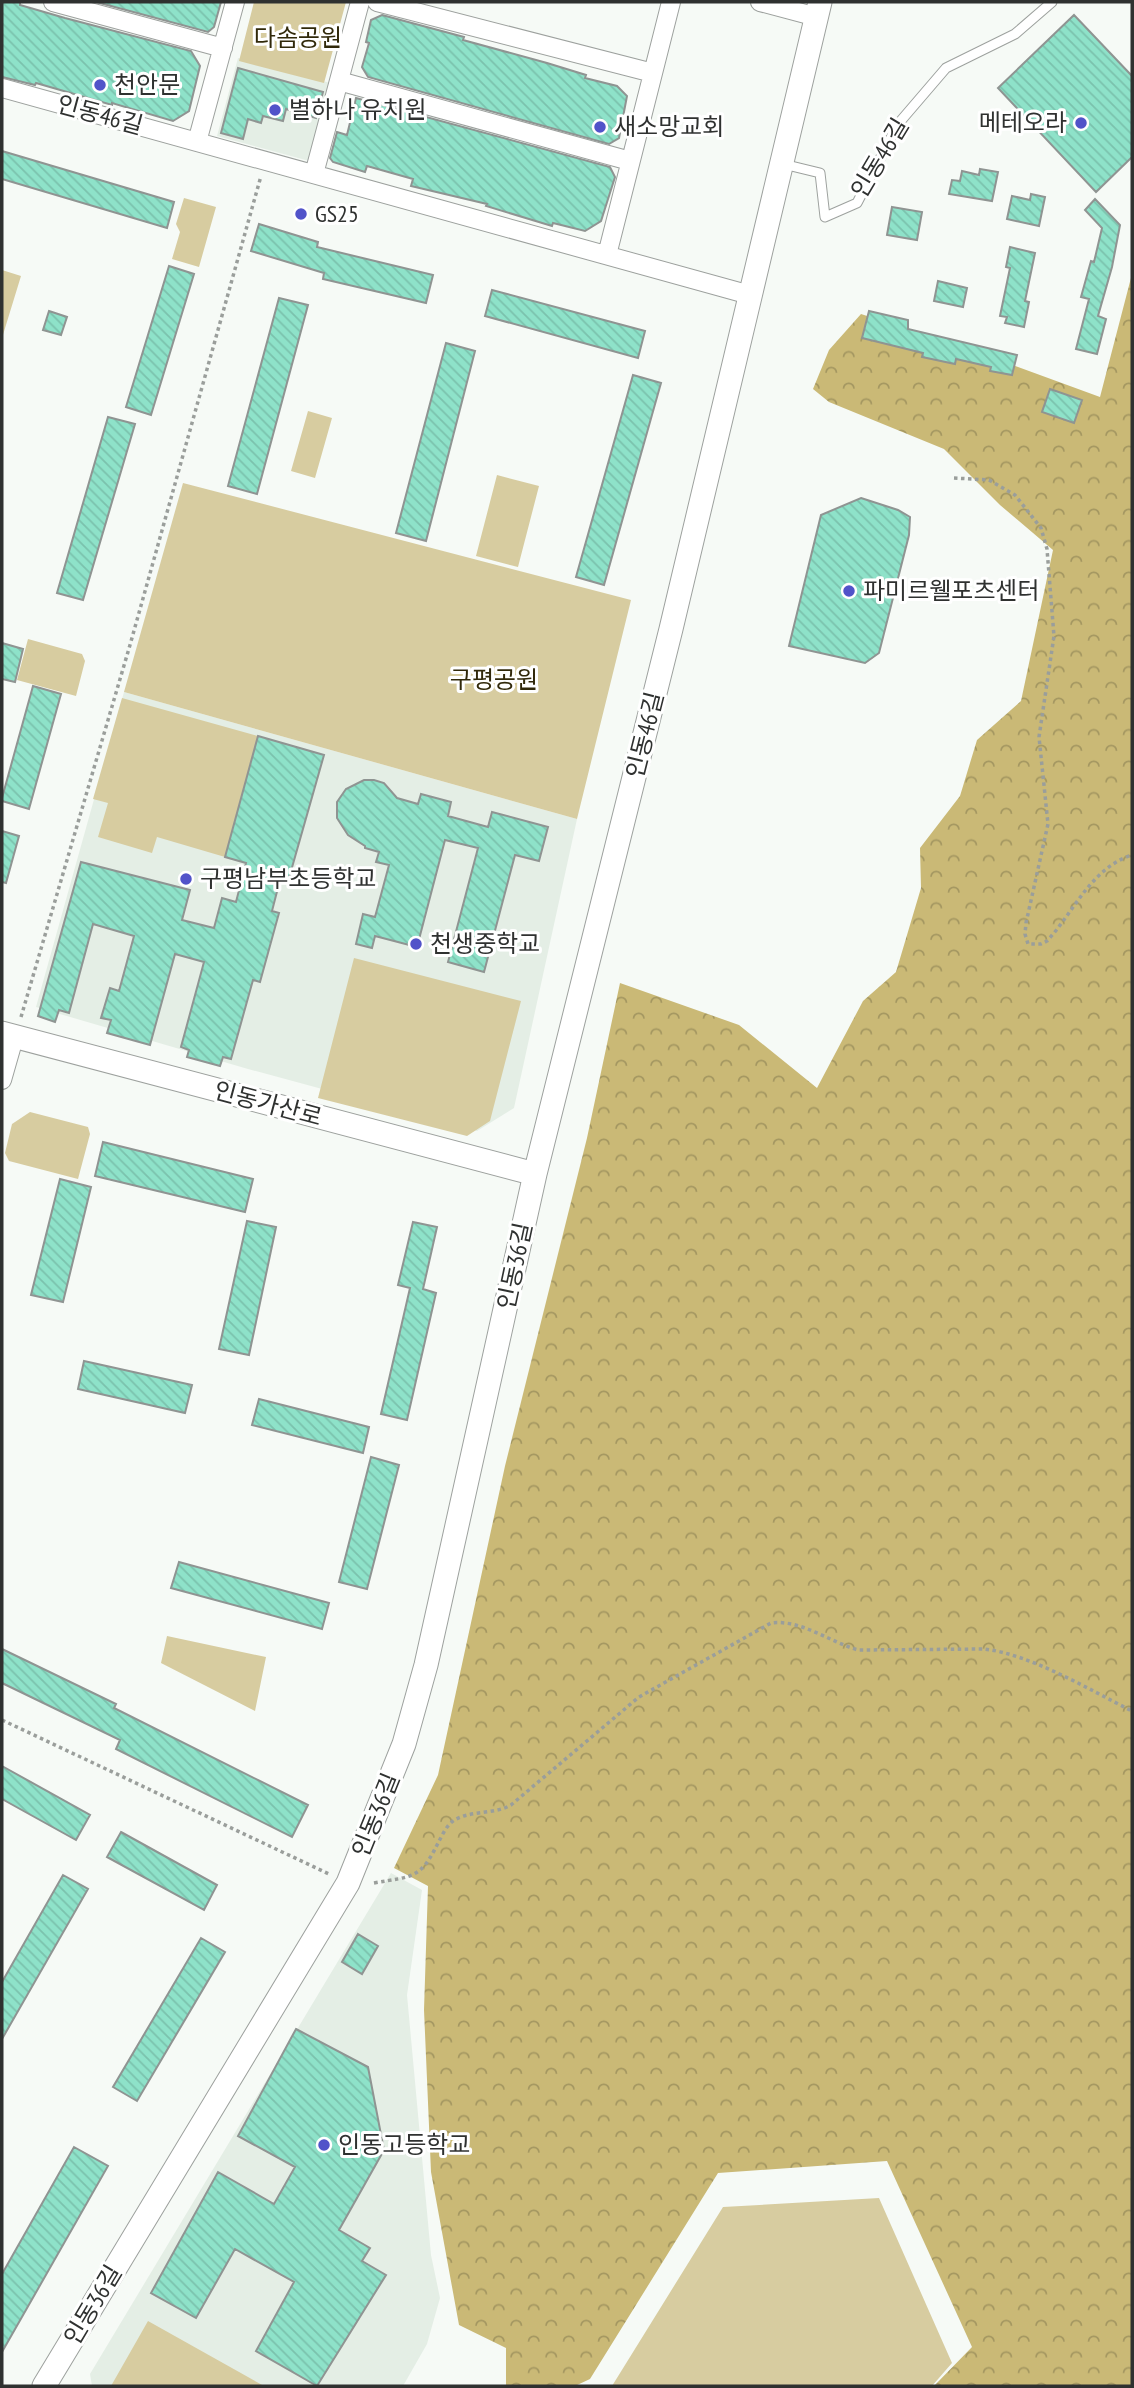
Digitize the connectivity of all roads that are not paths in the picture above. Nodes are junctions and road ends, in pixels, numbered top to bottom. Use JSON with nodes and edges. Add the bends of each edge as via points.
{"nodes":[{"id":1,"x":53,"y":2,"type":"edge"},
{"id":2,"x":235,"y":2,"type":"edge"},
{"id":3,"x":360,"y":2,"type":"edge"},
{"id":4,"x":377,"y":2,"type":"edge"},
{"id":5,"x":671,"y":2,"type":"edge"},
{"id":6,"x":760,"y":2,"type":"edge"},
{"id":7,"x":1052,"y":2,"type":"edge"},
{"id":8,"x":818,"y":9,"type":"edge"},
{"id":9,"x":223,"y":47,"type":"junction"},
{"id":10,"x":653,"y":73,"type":"junction"},
{"id":11,"x":339,"y":81,"type":"junction"},
{"id":12,"x":2,"y":88,"type":"edge"},
{"id":13,"x":197,"y":142,"type":"junction"},
{"id":14,"x":630,"y":161,"type":"junction"},
{"id":15,"x":783,"y":164,"type":"junction"},
{"id":16,"x":314,"y":174,"type":"junction"},
{"id":17,"x":607,"y":255,"type":"junction"},
{"id":18,"x":750,"y":295,"type":"junction"},
{"id":19,"x":8,"y":1035,"type":"edge"},
{"id":20,"x":2,"y":1080,"type":"edge"},
{"id":21,"x":535,"y":1174,"type":"junction"},
{"id":22,"x":44,"y":2386,"type":"edge"}],
"edges":[{"from":1,"to":9,"type":"street"},
{"from":2,"to":9,"type":"street"},
{"from":3,"to":11,"type":"street"},
{"from":4,"to":10,"type":"street"},
{"from":5,"to":10,"type":"street"},
{"from":6,"to":8,"type":"street"},
{"from":7,"to":15,"type":"lane","name":"인동46길","via":[[1015,34],[946,68],[898,124],[857,203],[825,218],[820,173]]},
{"from":8,"to":15,"type":"street","name":"인동46길"},
{"from":9,"to":13,"type":"street"},
{"from":10,"to":14,"type":"street"},
{"from":11,"to":14,"type":"street"},
{"from":11,"to":16,"type":"street"},
{"from":12,"to":13,"type":"street","name":"인동46길"},
{"from":13,"to":16,"type":"street","name":"인동46길"},
{"from":14,"to":17,"type":"street"},
{"from":15,"to":18,"type":"street","name":"인동46길"},
{"from":16,"to":17,"type":"street","name":"인동46길"},
{"from":17,"to":18,"type":"street","name":"인동46길"},
{"from":18,"to":21,"type":"street","name":"인동46길"},
{"from":19,"to":20,"type":"street"},
{"from":19,"to":21,"type":"street","name":"인동가산로"},
{"from":21,"to":22,"type":"street","name":"인동36길","via":[[426,1665],[404,1744],[348,1883]]}]}
